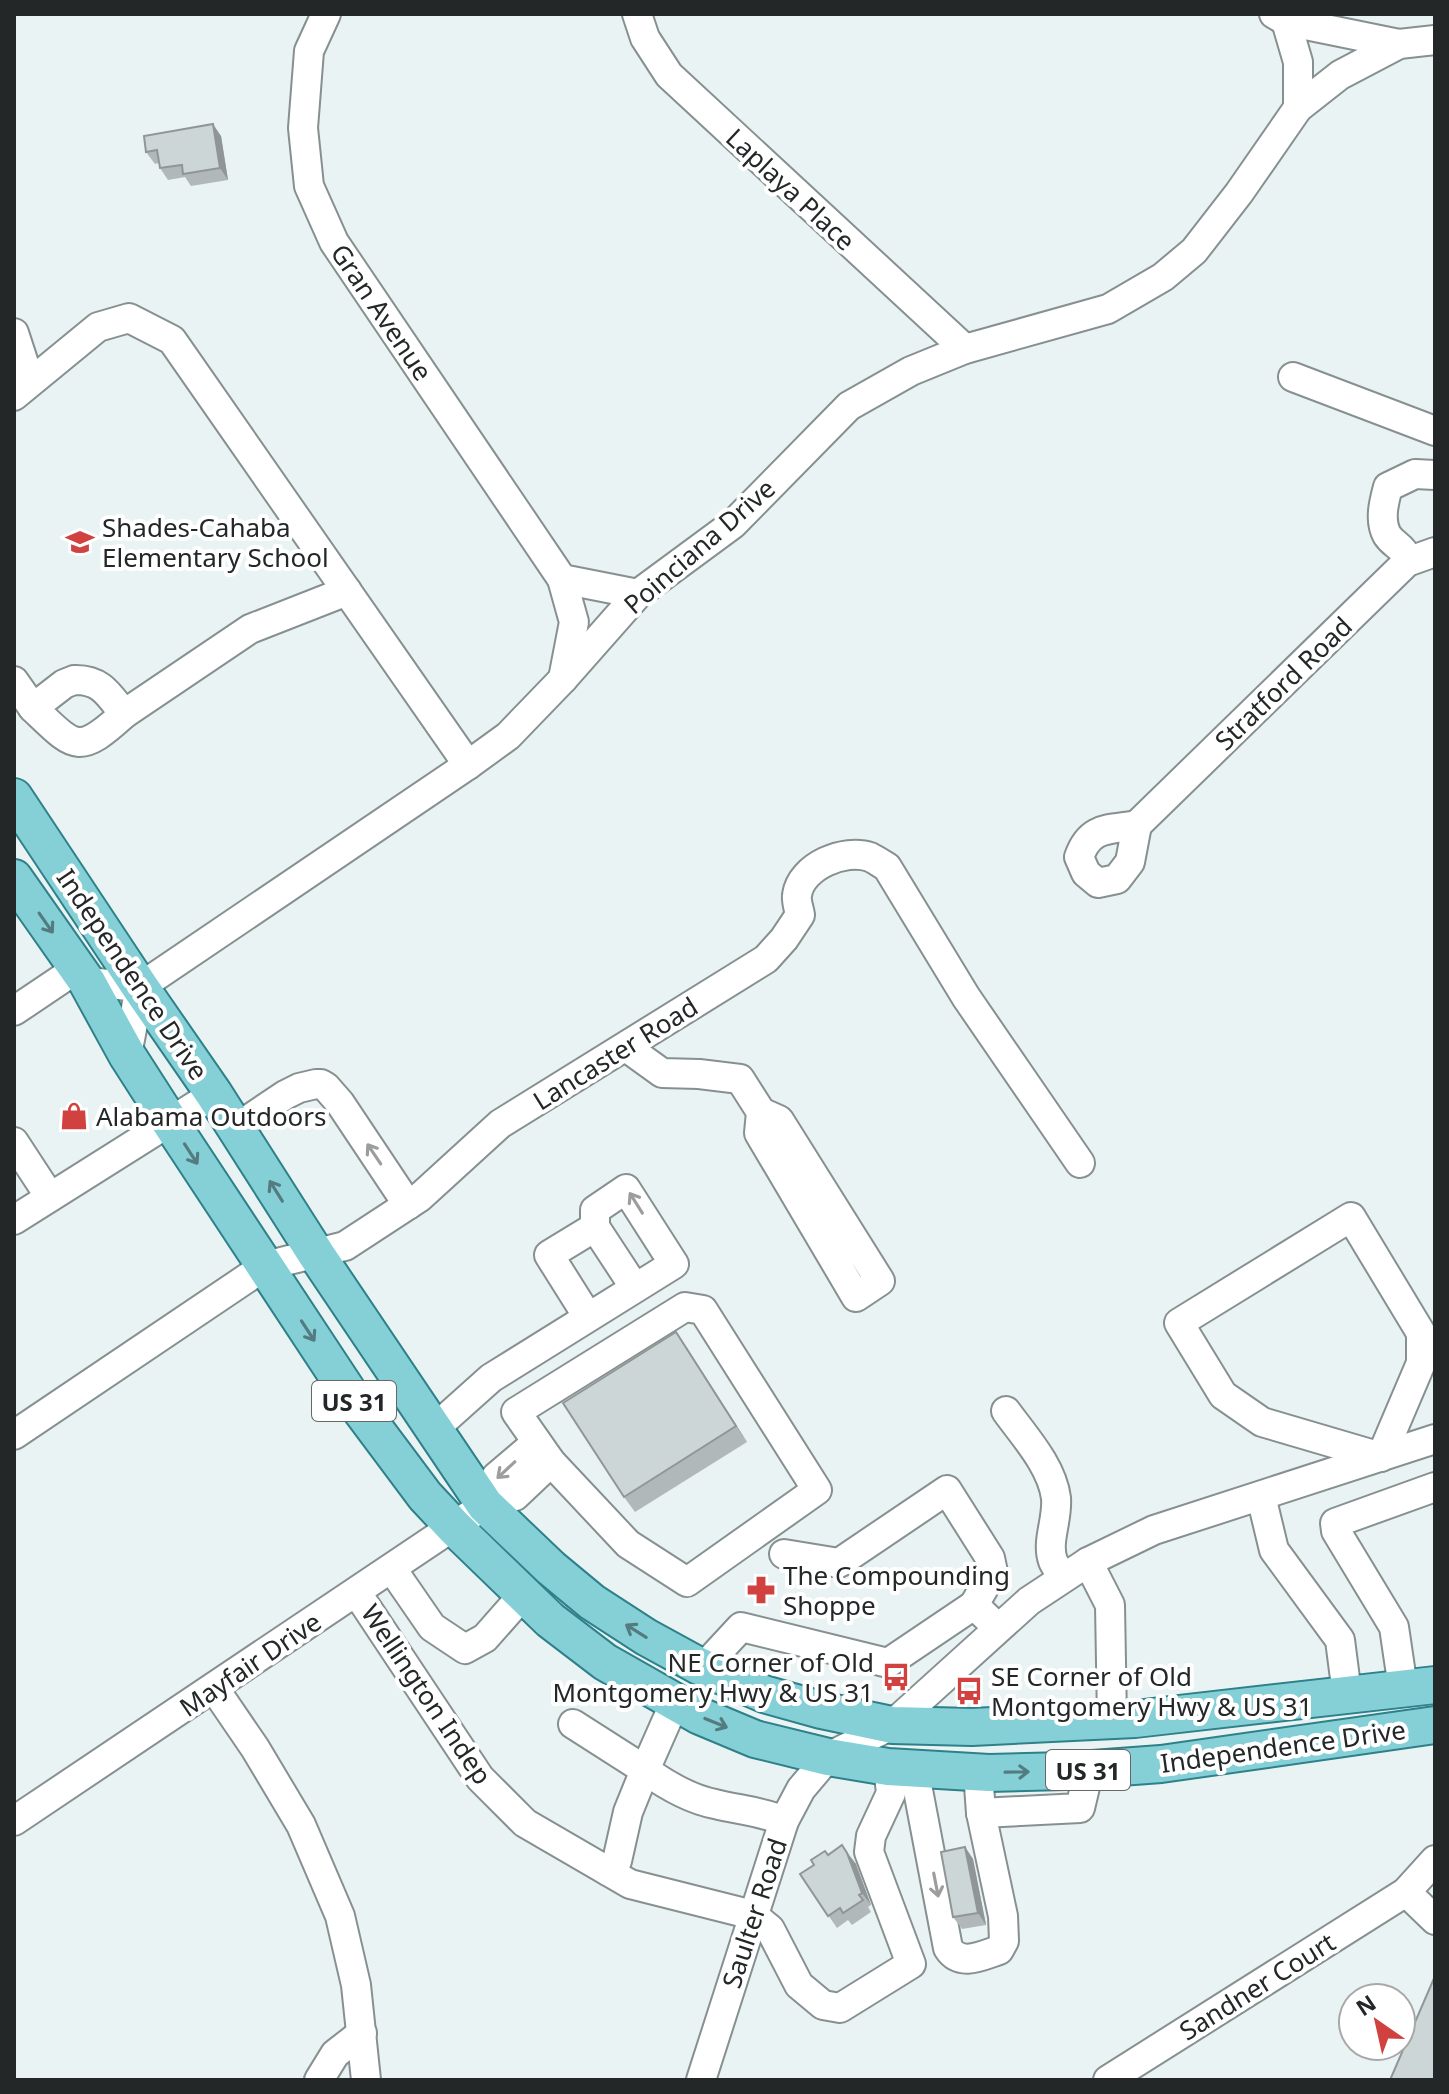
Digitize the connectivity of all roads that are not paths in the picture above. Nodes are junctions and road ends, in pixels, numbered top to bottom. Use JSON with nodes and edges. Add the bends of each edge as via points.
{"nodes":[{"id":1,"x":326,"y":14,"type":"edge"},
{"id":2,"x":637,"y":14,"type":"edge"},
{"id":3,"x":1280,"y":18,"type":"edge"},
{"id":4,"x":1435,"y":40,"type":"edge"},
{"id":5,"x":1399,"y":44,"type":"junction"},
{"id":6,"x":1298,"y":108,"type":"junction"},
{"id":7,"x":14,"y":333,"type":"edge"},
{"id":8,"x":965,"y":349,"type":"junction"},
{"id":9,"x":1293,"y":377,"type":"dead end"},
{"id":10,"x":22,"y":389,"type":"edge"},
{"id":11,"x":1435,"y":431,"type":"edge"},
{"id":12,"x":1435,"y":475,"type":"edge"},
{"id":13,"x":1435,"y":552,"type":"edge"},
{"id":14,"x":1407,"y":562,"type":"junction"},
{"id":15,"x":562,"y":579,"type":"junction"},
{"id":16,"x":347,"y":591,"type":"junction"},
{"id":17,"x":638,"y":594,"type":"junction"},
{"id":18,"x":563,"y":679,"type":"junction"},
{"id":19,"x":14,"y":681,"type":"edge"},
{"id":20,"x":33,"y":708,"type":"junction"},
{"id":21,"x":124,"y":714,"type":"junction"},
{"id":22,"x":468,"y":765,"type":"junction"},
{"id":23,"x":14,"y":797,"type":"edge"},
{"id":24,"x":1137,"y":825,"type":"dead end"},
{"id":25,"x":24,"y":827,"type":"edge"},
{"id":26,"x":14,"y":878,"type":"edge"},
{"id":27,"x":83,"y":975,"type":"junction"},
{"id":28,"x":140,"y":987,"type":"junction"},
{"id":29,"x":14,"y":1011,"type":"edge"},
{"id":30,"x":626,"y":1047,"type":"junction"},
{"id":31,"x":127,"y":1055,"type":"junction"},
{"id":32,"x":214,"y":1094,"type":"junction"},
{"id":33,"x":170,"y":1122,"type":"junction"},
{"id":34,"x":236,"y":1128,"type":"junction"},
{"id":35,"x":14,"y":1142,"type":"edge"},
{"id":36,"x":1080,"y":1163,"type":"dead end"},
{"id":37,"x":811,"y":1196,"type":"dead end"},
{"id":38,"x":50,"y":1197,"type":"junction"},
{"id":39,"x":408,"y":1205,"type":"junction"},
{"id":40,"x":14,"y":1220,"type":"edge"},
{"id":41,"x":595,"y":1227,"type":"junction"},
{"id":42,"x":316,"y":1254,"type":"junction"},
{"id":43,"x":265,"y":1266,"type":"junction"},
{"id":44,"x":635,"y":1288,"type":"junction"},
{"id":45,"x":588,"y":1317,"type":"junction"},
{"id":46,"x":1006,"y":1411,"type":"dead end"},
{"id":47,"x":434,"y":1429,"type":"junction"},
{"id":48,"x":14,"y":1435,"type":"edge"},
{"id":49,"x":1435,"y":1439,"type":"edge"},
{"id":50,"x":544,"y":1452,"type":"junction"},
{"id":51,"x":1381,"y":1457,"type":"junction"},
{"id":52,"x":1435,"y":1487,"type":"edge"},
{"id":53,"x":1261,"y":1496,"type":"junction"},
{"id":54,"x":485,"y":1505,"type":"junction"},
{"id":55,"x":454,"y":1527,"type":"junction"},
{"id":56,"x":784,"y":1554,"type":"dead end"},
{"id":57,"x":1088,"y":1562,"type":"junction"},
{"id":58,"x":392,"y":1569,"type":"junction"},
{"id":59,"x":1063,"y":1577,"type":"junction"},
{"id":60,"x":357,"y":1593,"type":"junction"},
{"id":61,"x":523,"y":1595,"type":"junction"},
{"id":62,"x":974,"y":1605,"type":"junction"},
{"id":63,"x":998,"y":1628,"type":"junction"},
{"id":64,"x":703,"y":1668,"type":"junction"},
{"id":65,"x":1427,"y":1687,"type":"edge"},
{"id":66,"x":214,"y":1688,"type":"junction"},
{"id":67,"x":1347,"y":1694,"type":"junction"},
{"id":68,"x":675,"y":1702,"type":"junction"},
{"id":69,"x":1112,"y":1720,"type":"junction"},
{"id":70,"x":573,"y":1724,"type":"dead end"},
{"id":71,"x":892,"y":1725,"type":"junction"},
{"id":72,"x":1435,"y":1725,"type":"edge"},
{"id":73,"x":828,"y":1757,"type":"junction"},
{"id":74,"x":901,"y":1768,"type":"junction"},
{"id":75,"x":645,"y":1770,"type":"junction"},
{"id":76,"x":1089,"y":1770,"type":"junction"},
{"id":77,"x":978,"y":1772,"type":"junction"},
{"id":78,"x":981,"y":1813,"type":"junction"},
{"id":79,"x":14,"y":1821,"type":"edge"},
{"id":80,"x":784,"y":1821,"type":"junction"},
{"id":81,"x":1435,"y":1860,"type":"edge"},
{"id":82,"x":608,"y":1871,"type":"junction"},
{"id":83,"x":1406,"y":1892,"type":"junction"},
{"id":84,"x":753,"y":1915,"type":"junction"},
{"id":85,"x":1435,"y":1920,"type":"edge"},
{"id":86,"x":362,"y":2033,"type":"junction"},
{"id":87,"x":319,"y":2080,"type":"edge"},
{"id":88,"x":366,"y":2080,"type":"edge"},
{"id":89,"x":701,"y":2080,"type":"edge"},
{"id":90,"x":1108,"y":2080,"type":"edge"}],
"edges":[{"from":1,"to":15,"type":"street","name":"Gran Avenue","via":[[309,51],[303,128],[309,186],[334,242]]},
{"from":2,"to":8,"type":"street","name":"Laplaya Place","via":[[645,38],[669,75]]},
{"from":3,"to":5,"type":"street","name":"Poinciana Drive"},
{"from":3,"to":6,"type":"street","name":"Poinciana Drive","via":[[1298,62]]},
{"from":4,"to":5,"type":"street","name":"Poinciana Drive"},
{"from":5,"to":6,"type":"street","name":"Poinciana Drive","via":[[1340,75]]},
{"from":6,"to":8,"type":"street","name":"Poinciana Drive","via":[[1194,251],[1163,277],[1108,309]]},
{"from":7,"to":10,"type":"street"},
{"from":8,"to":17,"type":"street","name":"Poinciana Drive","via":[[911,371],[849,406],[733,524]]},
{"from":9,"to":11,"type":"street"},
{"from":10,"to":16,"type":"street","via":[[98,327],[129,318],[172,340]]},
{"from":12,"to":14,"type":"street","via":[[1415,474],[1388,487],[1382,512],[1387,535],[1405,551]]},
{"from":13,"to":14,"type":"street","name":"Stratford Road"},
{"from":14,"to":24,"type":"street","name":"Stratford Road"},
{"from":15,"to":17,"type":"street"},
{"from":15,"to":18,"type":"street","name":"Gran Avenue","via":[[574,622]]},
{"from":16,"to":21,"type":"street","via":[[250,629]]},
{"from":16,"to":22,"type":"street"},
{"from":17,"to":18,"type":"street","name":"Poinciana Drive"},
{"from":18,"to":22,"type":"street","name":"Poinciana Drive","via":[[508,736]]},
{"from":19,"to":20,"type":"street"},
{"from":20,"to":21,"type":"street","via":[[63,737],[82,742],[100,735]]},
{"from":20,"to":21,"type":"street","via":[[64,684],[85,680],[104,689]]},
{"from":22,"to":28,"type":"street","name":"Poinciana Drive"},
{"from":23,"to":25,"type":"main road","name":"Independence Drive","number":"US 31"},
{"from":25,"to":28,"type":"main road","name":"Independence Drive","number":"US 31"},
{"from":26,"to":27,"type":"main road","name":"Independence Drive","number":"US 31","one_way":true},
{"from":27,"to":28,"type":"street"},
{"from":27,"to":29,"type":"street"},
{"from":27,"to":31,"type":"main road","name":"Independence Drive","number":"US 31"},
{"from":28,"to":31,"type":"street"},
{"from":28,"to":32,"type":"main road","name":"Independence Drive","number":"US 31"},
{"from":30,"to":36,"type":"street","name":"Lancaster Road","via":[[766,959],[800,915],[797,895],[822,863],[846,855],[869,856],[887,867],[966,997]]},
{"from":30,"to":37,"type":"street","via":[[662,1073],[740,1079],[761,1112],[779,1120]]},
{"from":30,"to":39,"type":"street","name":"Lancaster Road","via":[[500,1124]]},
{"from":31,"to":33,"type":"main road","name":"Independence Drive","number":"US 31"},
{"from":32,"to":33,"type":"street"},
{"from":32,"to":34,"type":"main road","name":"Independence Drive","number":"US 31"},
{"from":33,"to":38,"type":"street"},
{"from":33,"to":43,"type":"main road","name":"Independence Drive","number":"US 31","one_way":true},
{"from":39,"to":34,"type":"street","one_way":true,"via":[[326,1087],[299,1088]]},
{"from":42,"to":34,"type":"main road","name":"Independence Drive","number":"US 31","one_way":true},
{"from":35,"to":38,"type":"street"},
{"from":38,"to":40,"type":"street"},
{"from":39,"to":42,"type":"street","name":"Lancaster Road","via":[[345,1246]]},
{"from":41,"to":44,"type":"street"},
{"from":44,"to":41,"type":"street","one_way":true,"via":[[674,1264],[626,1189],[595,1210]]},
{"from":41,"to":45,"type":"street","via":[[549,1255]]},
{"from":42,"to":43,"type":"street","name":"Lancaster Road"},
{"from":42,"to":47,"type":"main road","name":"Independence Drive","number":"US 31"},
{"from":43,"to":48,"type":"street","name":"Lancaster Road"},
{"from":43,"to":55,"type":"main road","name":"Independence Drive","number":"US 31","one_way":true,"via":[[354,1401]]},
{"from":44,"to":45,"type":"street"},
{"from":45,"to":47,"type":"street","via":[[491,1378]]},
{"from":46,"to":59,"type":"street","via":[[1053,1484],[1055,1525],[1050,1540],[1053,1562]]},
{"from":47,"to":54,"type":"main road","name":"Independence Drive","number":"US 31"},
{"from":49,"to":51,"type":"street"},
{"from":50,"to":50,"type":"street","via":[[628,1544],[687,1582],[817,1490],[703,1310],[685,1307],[516,1412]]},
{"from":50,"to":54,"type":"street","name":"Mayfair Drive","via":[[515,1496]]},
{"from":51,"to":51,"type":"street","via":[[1421,1363],[1421,1333],[1351,1217],[1179,1323],[1223,1395],[1262,1422]]},
{"from":51,"to":53,"type":"street"},
{"from":52,"to":65,"type":"street","via":[[1335,1523]]},
{"from":53,"to":57,"type":"street","via":[[1154,1530]]},
{"from":53,"to":67,"type":"street","via":[[1274,1550],[1340,1640]]},
{"from":54,"to":55,"type":"street","name":"Mayfair Drive"},
{"from":64,"to":54,"type":"main road","name":"Independence Drive","number":"US 31","one_way":true,"via":[[592,1602]]},
{"from":55,"to":58,"type":"street","name":"Mayfair Drive"},
{"from":55,"to":61,"type":"main road","name":"Independence Drive","number":"US 31"},
{"from":56,"to":62,"type":"street","via":[[839,1563],[947,1490],[990,1558],[993,1572]]},
{"from":57,"to":59,"type":"street"},
{"from":57,"to":69,"type":"street","via":[[1110,1605]]},
{"from":58,"to":60,"type":"street","name":"Mayfair Drive"},
{"from":58,"to":61,"type":"street","via":[[432,1627],[465,1649],[485,1638]]},
{"from":59,"to":63,"type":"street"},
{"from":60,"to":66,"type":"street","name":"Mayfair Drive"},
{"from":60,"to":82,"type":"street","name":"Wellington Indep","via":[[480,1778],[525,1823]]},
{"from":61,"to":68,"type":"main road","name":"Independence Drive","number":"US 31","via":[[605,1662]]},
{"from":62,"to":63,"type":"street"},
{"from":62,"to":64,"type":"street","via":[[888,1663],[741,1627]]},
{"from":63,"to":71,"type":"street"},
{"from":64,"to":71,"type":"main road","name":"Independence Drive","number":"US 31","via":[[764,1694]]},
{"from":65,"to":67,"type":"main road","name":"Independence Drive","number":"US 31"},
{"from":66,"to":79,"type":"street","name":"Mayfair Drive"},
{"from":66,"to":86,"type":"street","via":[[301,1825],[340,1916]]},
{"from":67,"to":69,"type":"main road","name":"Independence Drive","number":"US 31"},
{"from":68,"to":73,"type":"main road","name":"Independence Drive","number":"US 31","one_way":true,"via":[[755,1739]]},
{"from":68,"to":75,"type":"street"},
{"from":69,"to":71,"type":"main road","name":"Independence Drive","number":"US 31"},
{"from":70,"to":75,"type":"street"},
{"from":71,"to":73,"type":"street"},
{"from":72,"to":76,"type":"main road","name":"Independence Drive","number":"US 31"},
{"from":73,"to":74,"type":"main road","name":"Independence Drive","number":"US 31"},
{"from":73,"to":80,"type":"street","name":"Saulter Road","via":[[801,1789]]},
{"from":74,"to":77,"type":"main road","name":"Independence Drive","number":"US 31"},
{"from":74,"to":78,"type":"street","one_way":true,"via":[[948,1948],[962,1959],[999,1950],[1004,1941]]},
{"from":74,"to":84,"type":"street","via":[[869,1852],[911,1964],[840,2008],[823,2005],[799,1985],[770,1929]]},
{"from":75,"to":80,"type":"street","via":[[700,1800]]},
{"from":75,"to":82,"type":"street","via":[[617,1861]]},
{"from":77,"to":76,"type":"main road","name":"Independence Drive","number":"US 31","one_way":true},
{"from":76,"to":78,"type":"street","via":[[1080,1808]]},
{"from":77,"to":78,"type":"street"},
{"from":80,"to":84,"type":"street","name":"Saulter Road"},
{"from":81,"to":83,"type":"street","name":"Sandner Court"},
{"from":82,"to":84,"type":"street","name":"Wellington Indep","via":[[630,1884]]},
{"from":83,"to":85,"type":"street"},
{"from":83,"to":90,"type":"street","name":"Sandner Court"},
{"from":84,"to":89,"type":"street","name":"Saulter Road"},
{"from":86,"to":87,"type":"street","via":[[335,2054]]},
{"from":86,"to":88,"type":"street"}]}
